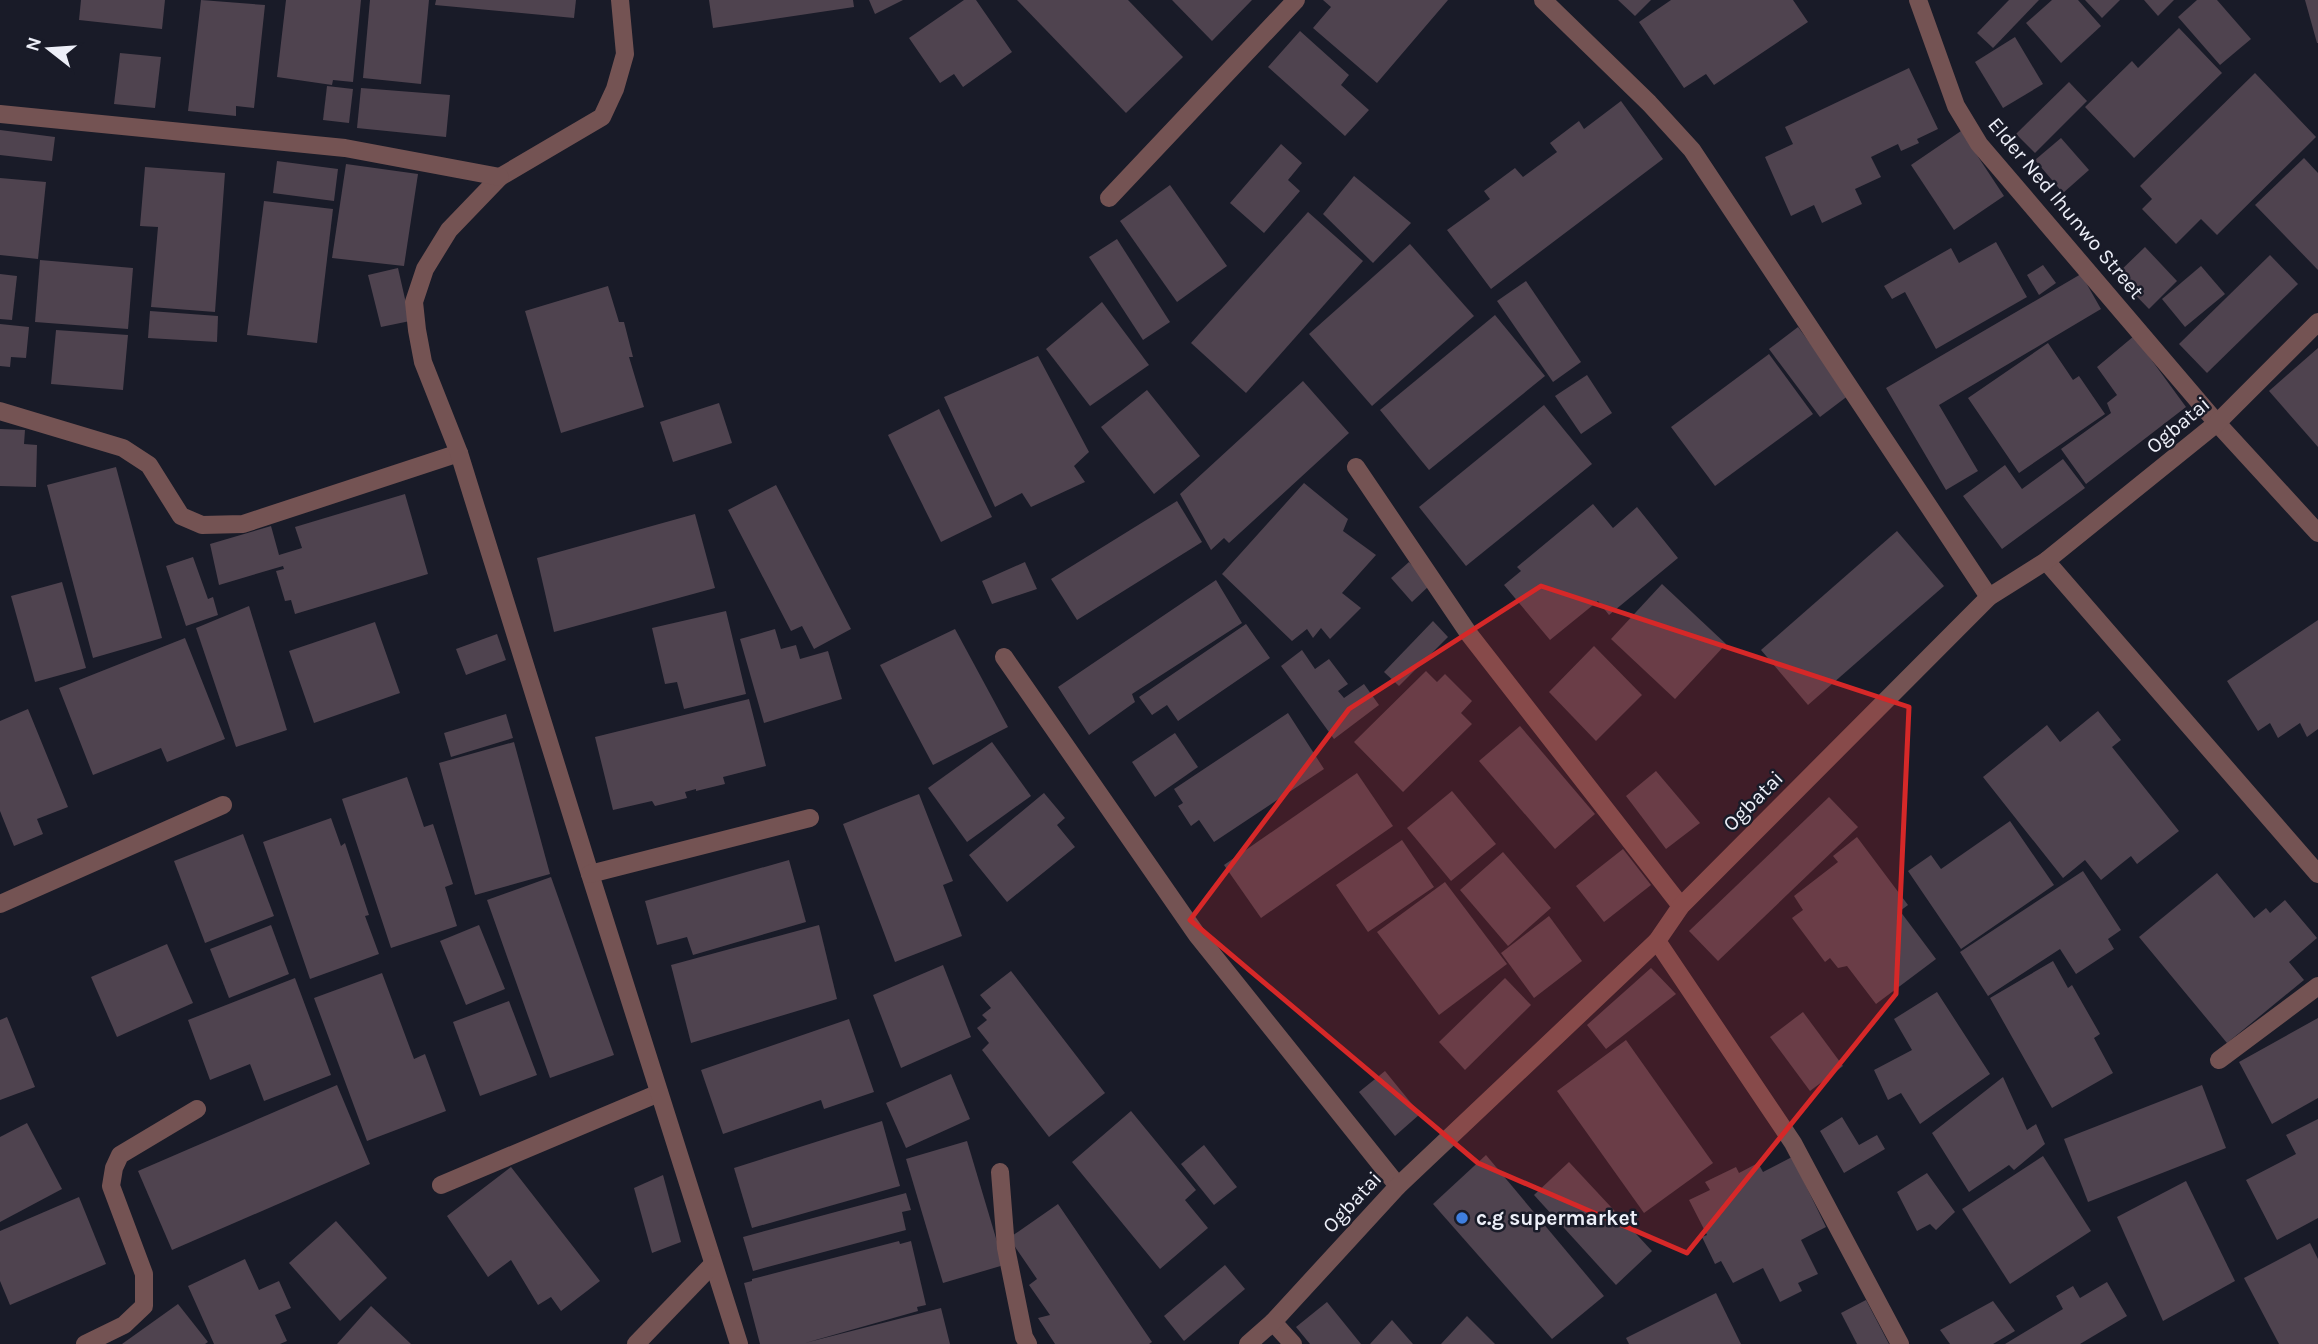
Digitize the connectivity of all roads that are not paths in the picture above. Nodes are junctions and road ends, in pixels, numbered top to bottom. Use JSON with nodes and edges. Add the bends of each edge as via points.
{"nodes":[{"id":1,"x":620,"y":0,"type":"edge"},
{"id":2,"x":1296,"y":0,"type":"edge"},
{"id":3,"x":1544,"y":0,"type":"edge"},
{"id":4,"x":1919,"y":0,"type":"edge"},
{"id":5,"x":0,"y":114,"type":"edge"},
{"id":6,"x":500,"y":177,"type":"junction"},
{"id":7,"x":1109,"y":198,"type":"dead end"},
{"id":8,"x":2318,"y":322,"type":"edge"},
{"id":9,"x":0,"y":411,"type":"edge"},
{"id":10,"x":2217,"y":423,"type":"junction"},
{"id":11,"x":459,"y":453,"type":"junction"},
{"id":12,"x":1356,"y":467,"type":"dead end"},
{"id":13,"x":2318,"y":533,"type":"edge"},
{"id":14,"x":2046,"y":561,"type":"junction"},
{"id":15,"x":1989,"y":597,"type":"junction"},
{"id":16,"x":1004,"y":657,"type":"dead end"},
{"id":17,"x":223,"y":806,"type":"dead end"},
{"id":18,"x":810,"y":818,"type":"dead end"},
{"id":19,"x":590,"y":874,"type":"junction"},
{"id":20,"x":2318,"y":874,"type":"edge"},
{"id":21,"x":0,"y":904,"type":"edge"},
{"id":22,"x":1681,"y":906,"type":"junction"},
{"id":23,"x":1657,"y":941,"type":"junction"},
{"id":24,"x":2318,"y":986,"type":"edge"},
{"id":25,"x":2219,"y":1060,"type":"dead end"},
{"id":26,"x":659,"y":1093,"type":"junction"},
{"id":27,"x":197,"y":1110,"type":"dead end"},
{"id":28,"x":1000,"y":1172,"type":"dead end"},
{"id":29,"x":441,"y":1185,"type":"dead end"},
{"id":30,"x":1398,"y":1186,"type":"junction"},
{"id":31,"x":713,"y":1264,"type":"junction"},
{"id":32,"x":1273,"y":1322,"type":"junction"},
{"id":33,"x":85,"y":1344,"type":"edge"},
{"id":34,"x":636,"y":1344,"type":"edge"},
{"id":35,"x":740,"y":1344,"type":"edge"},
{"id":36,"x":1028,"y":1344,"type":"edge"},
{"id":37,"x":1248,"y":1344,"type":"edge"},
{"id":38,"x":1293,"y":1344,"type":"edge"},
{"id":39,"x":1900,"y":1344,"type":"edge"}],
"edges":[{"from":1,"to":6,"type":"street","via":[[625,54],[602,117]]},
{"from":2,"to":7,"type":"street"},
{"from":3,"to":15,"type":"street","via":[[1692,150]]},
{"from":4,"to":10,"type":"street","name":"Elder Ned Ihunwo Street","via":[[1956,106],[1979,144]]},
{"from":5,"to":6,"type":"street","via":[[345,148]]},
{"from":6,"to":11,"type":"street","via":[[449,230],[425,270],[414,302],[422,362]]},
{"from":8,"to":10,"type":"street","name":"Ogbatai"},
{"from":9,"to":11,"type":"street","via":[[123,448],[149,465],[181,516],[202,525],[243,524]]},
{"from":10,"to":13,"type":"street","name":"Elder Ned Ihunwo Street"},
{"from":10,"to":14,"type":"street","name":"Ogbatai"},
{"from":11,"to":19,"type":"street"},
{"from":12,"to":22,"type":"street","via":[[1469,634]]},
{"from":14,"to":15,"type":"street","name":"Ogbatai"},
{"from":14,"to":20,"type":"street"},
{"from":15,"to":22,"type":"street","name":"Ogbatai"},
{"from":16,"to":30,"type":"street","via":[[1197,935]]},
{"from":17,"to":21,"type":"street"},
{"from":18,"to":19,"type":"street"},
{"from":19,"to":26,"type":"street"},
{"from":22,"to":23,"type":"street","name":"Ogbatai"},
{"from":23,"to":30,"type":"street","name":"Ogbatai"},
{"from":23,"to":39,"type":"street","via":[[1793,1143]]},
{"from":24,"to":25,"type":"street"},
{"from":26,"to":29,"type":"street"},
{"from":26,"to":31,"type":"street"},
{"from":27,"to":33,"type":"street","via":[[120,1155],[111,1186],[144,1274],[144,1306],[124,1325]]},
{"from":28,"to":36,"type":"street","via":[[1006,1248]]},
{"from":30,"to":32,"type":"street","name":"Ogbatai"},
{"from":31,"to":34,"type":"street"},
{"from":31,"to":35,"type":"street"},
{"from":32,"to":37,"type":"street","name":"Ogbatai"},
{"from":32,"to":38,"type":"street"}]}
